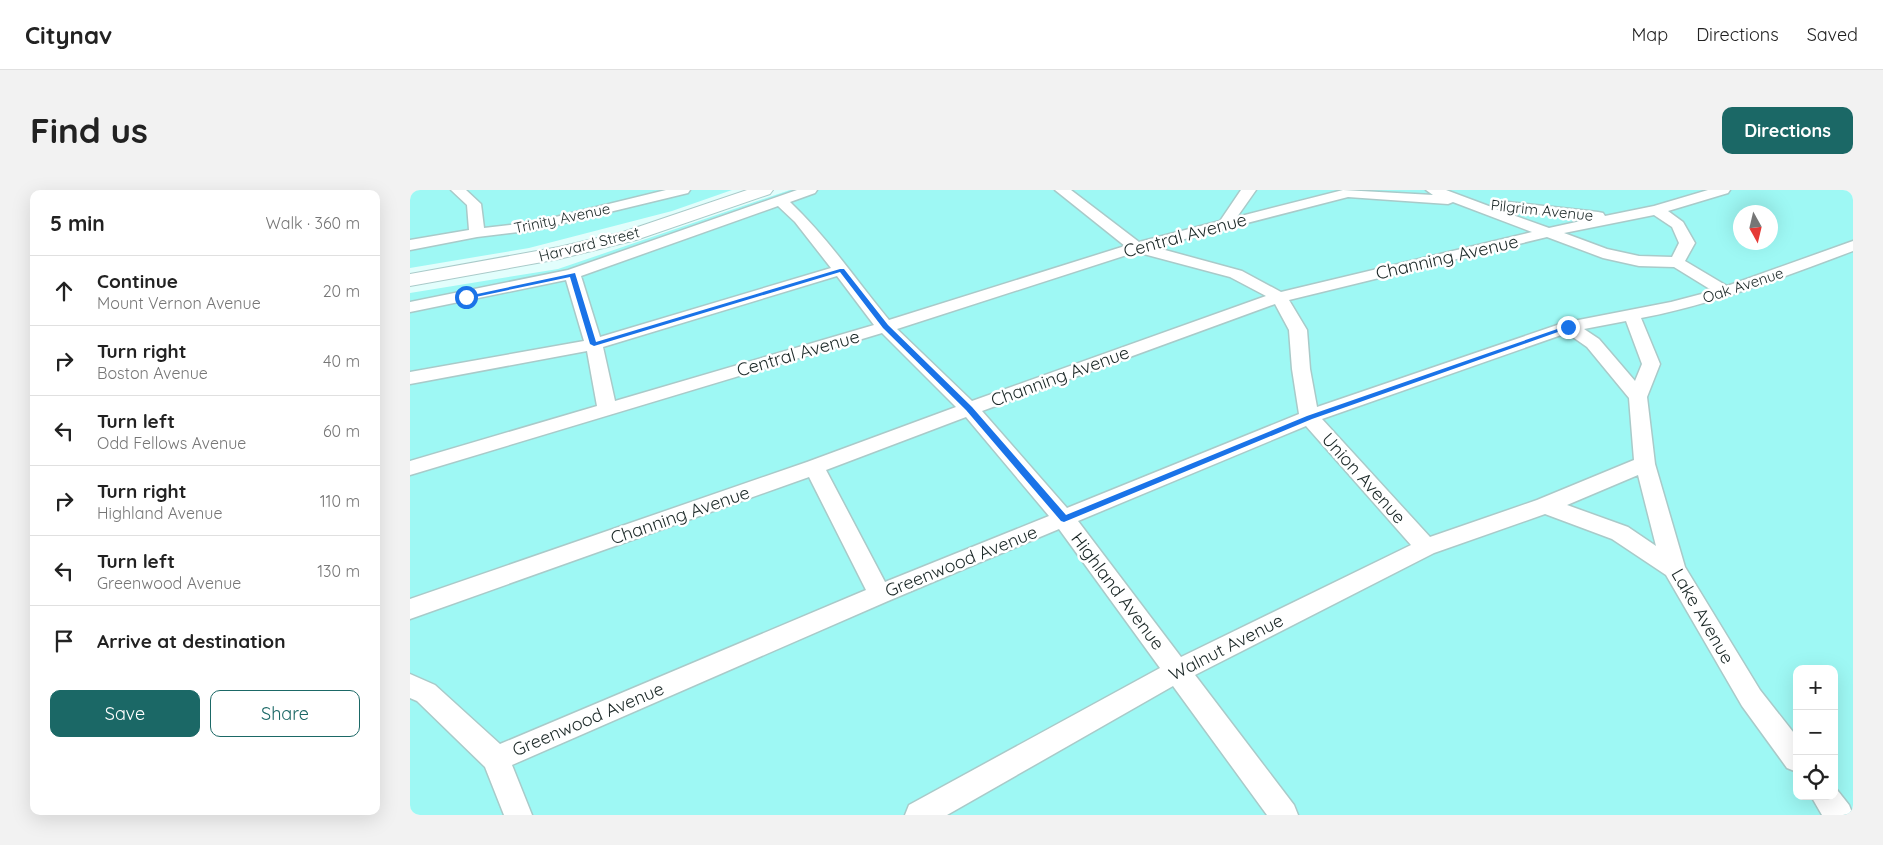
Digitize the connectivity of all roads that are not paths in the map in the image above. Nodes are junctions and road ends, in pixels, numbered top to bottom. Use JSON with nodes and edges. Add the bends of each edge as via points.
{"nodes":[{"id":1,"x":458,"y":190,"type":"edge"},
{"id":2,"x":683,"y":190,"type":"edge"},
{"id":3,"x":810,"y":190,"type":"edge"},
{"id":4,"x":1062,"y":190,"type":"edge"},
{"id":5,"x":1249,"y":190,"type":"edge"},
{"id":6,"x":1433,"y":190,"type":"edge"},
{"id":7,"x":1723,"y":190,"type":"edge"},
{"id":8,"x":1354,"y":192,"type":"edge"},
{"id":9,"x":772,"y":195,"type":"edge"},
{"id":10,"x":1466,"y":202,"type":"junction"},
{"id":11,"x":1657,"y":210,"type":"junction"},
{"id":12,"x":1617,"y":218,"type":"junction"},
{"id":13,"x":1226,"y":223,"type":"junction"},
{"id":14,"x":1550,"y":232,"type":"junction"},
{"id":15,"x":477,"y":233,"type":"junction"},
{"id":16,"x":410,"y":245,"type":"edge"},
{"id":17,"x":1136,"y":247,"type":"junction"},
{"id":18,"x":1852,"y":247,"type":"edge"},
{"id":19,"x":1677,"y":262,"type":"junction"},
{"id":20,"x":842,"y":270,"type":"junction"},
{"id":21,"x":572,"y":274,"type":"junction"},
{"id":22,"x":410,"y":280,"type":"edge"},
{"id":23,"x":1726,"y":292,"type":"junction"},
{"id":24,"x":1279,"y":298,"type":"junction"},
{"id":25,"x":410,"y":307,"type":"edge"},
{"id":26,"x":1632,"y":316,"type":"junction"},
{"id":27,"x":885,"y":327,"type":"junction"},
{"id":28,"x":1568,"y":327,"type":"junction"},
{"id":29,"x":594,"y":344,"type":"junction"},
{"id":30,"x":410,"y":378,"type":"edge"},
{"id":31,"x":1638,"y":397,"type":"junction"},
{"id":32,"x":608,"y":408,"type":"junction"},
{"id":33,"x":969,"y":409,"type":"junction"},
{"id":34,"x":1309,"y":418,"type":"junction"},
{"id":35,"x":1645,"y":464,"type":"junction"},
{"id":36,"x":814,"y":467,"type":"junction"},
{"id":37,"x":410,"y":468,"type":"edge"},
{"id":38,"x":1545,"y":506,"type":"junction"},
{"id":39,"x":1064,"y":519,"type":"junction"},
{"id":40,"x":1426,"y":547,"type":"junction"},
{"id":41,"x":1674,"y":569,"type":"junction"},
{"id":42,"x":880,"y":594,"type":"junction"},
{"id":43,"x":410,"y":610,"type":"edge"},
{"id":44,"x":1178,"y":671,"type":"junction"},
{"id":45,"x":410,"y":685,"type":"edge"},
{"id":46,"x":1794,"y":755,"type":"edge"},
{"id":47,"x":496,"y":759,"type":"junction"},
{"id":48,"x":1828,"y":800,"type":"edge"},
{"id":49,"x":518,"y":815,"type":"edge"},
{"id":50,"x":919,"y":815,"type":"edge"},
{"id":51,"x":1284,"y":815,"type":"edge"},
{"id":52,"x":1839,"y":815,"type":"edge"}],
"edges":[{"from":1,"to":15,"type":"lane","via":[[474,204]]},
{"from":2,"to":15,"type":"lane","name":"Trinity Avenue","via":[[535,226]]},
{"from":3,"to":9,"type":"lane"},
{"from":4,"to":17,"type":"lane"},
{"from":5,"to":13,"type":"lane"},
{"from":6,"to":10,"type":"lane","name":"Pilgrim Avenue"},
{"from":7,"to":11,"type":"lane","name":"Channing Avenue"},
{"from":8,"to":10,"type":"lane","name":"Pilgrim Avenue"},
{"from":8,"to":13,"type":"lane","name":"Central Avenue"},
{"from":9,"to":20,"type":"lane","name":"Highland Avenue","via":[[800,219]]},
{"from":9,"to":21,"type":"lane"},
{"from":9,"to":22,"type":"main road","name":"Harvard Street","via":[[559,253]]},
{"from":10,"to":12,"type":"lane","name":"Pilgrim Avenue"},
{"from":10,"to":14,"type":"lane","name":"Pilgrim Avenue"},
{"from":11,"to":12,"type":"lane","name":"Channing Avenue"},
{"from":11,"to":19,"type":"lane","via":[[1678,224],[1687,244]]},
{"from":12,"to":14,"type":"lane","name":"Channing Avenue"},
{"from":13,"to":17,"type":"lane","name":"Central Avenue"},
{"from":14,"to":19,"type":"lane","name":"Pilgrim Avenue","via":[[1603,252],[1639,261]]},
{"from":14,"to":24,"type":"lane","name":"Channing Avenue"},
{"from":15,"to":16,"type":"lane","name":"Trinity Avenue"},
{"from":17,"to":24,"type":"lane","via":[[1236,274]]},
{"from":17,"to":27,"type":"lane","name":"Central Avenue"},
{"from":18,"to":23,"type":"lane","name":"Oak Avenue"},
{"from":19,"to":23,"type":"lane","name":"Pilgrim Avenue"},
{"from":20,"to":27,"type":"lane","name":"Highland Avenue"},
{"from":20,"to":29,"type":"lane"},
{"from":21,"to":25,"type":"lane"},
{"from":21,"to":29,"type":"lane"},
{"from":23,"to":26,"type":"lane","name":"Oak Avenue"},
{"from":24,"to":33,"type":"lane","name":"Channing Avenue"},
{"from":24,"to":34,"type":"lane","name":"Union Avenue","via":[[1298,330]]},
{"from":26,"to":28,"type":"lane","name":"Greenwood Avenue"},
{"from":26,"to":31,"type":"lane","name":"Lake Avenue","via":[[1651,364]]},
{"from":27,"to":32,"type":"lane","name":"Central Avenue"},
{"from":27,"to":33,"type":"lane","name":"Highland Avenue"},
{"from":28,"to":31,"type":"lane","via":[[1593,344]]},
{"from":28,"to":34,"type":"lane","name":"Greenwood Avenue"},
{"from":29,"to":30,"type":"lane"},
{"from":29,"to":32,"type":"lane"},
{"from":31,"to":35,"type":"lane","name":"Lake Avenue"},
{"from":32,"to":37,"type":"lane","name":"Central Avenue"},
{"from":33,"to":36,"type":"lane","name":"Channing Avenue"},
{"from":33,"to":39,"type":"lane","name":"Highland Avenue"},
{"from":34,"to":39,"type":"lane","name":"Greenwood Avenue"},
{"from":34,"to":40,"type":"lane","name":"Union Avenue"},
{"from":35,"to":38,"type":"lane","name":"Walnut Avenue"},
{"from":35,"to":41,"type":"lane","name":"Lake Avenue"},
{"from":36,"to":42,"type":"lane"},
{"from":36,"to":43,"type":"lane","name":"Channing Avenue"},
{"from":38,"to":40,"type":"lane","name":"Walnut Avenue"},
{"from":38,"to":41,"type":"lane","via":[[1620,533]]},
{"from":39,"to":42,"type":"lane","name":"Greenwood Avenue"},
{"from":39,"to":44,"type":"lane","name":"Highland Avenue"},
{"from":40,"to":44,"type":"lane","name":"Walnut Avenue"},
{"from":41,"to":46,"type":"lane","name":"Lake Avenue","via":[[1751,698]]},
{"from":42,"to":47,"type":"lane","name":"Greenwood Avenue"},
{"from":44,"to":50,"type":"lane","name":"Walnut Avenue"},
{"from":44,"to":51,"type":"lane","name":"Highland Avenue"},
{"from":45,"to":47,"type":"lane","via":[[426,693]]},
{"from":47,"to":49,"type":"lane"},
{"from":48,"to":52,"type":"lane"}]}
